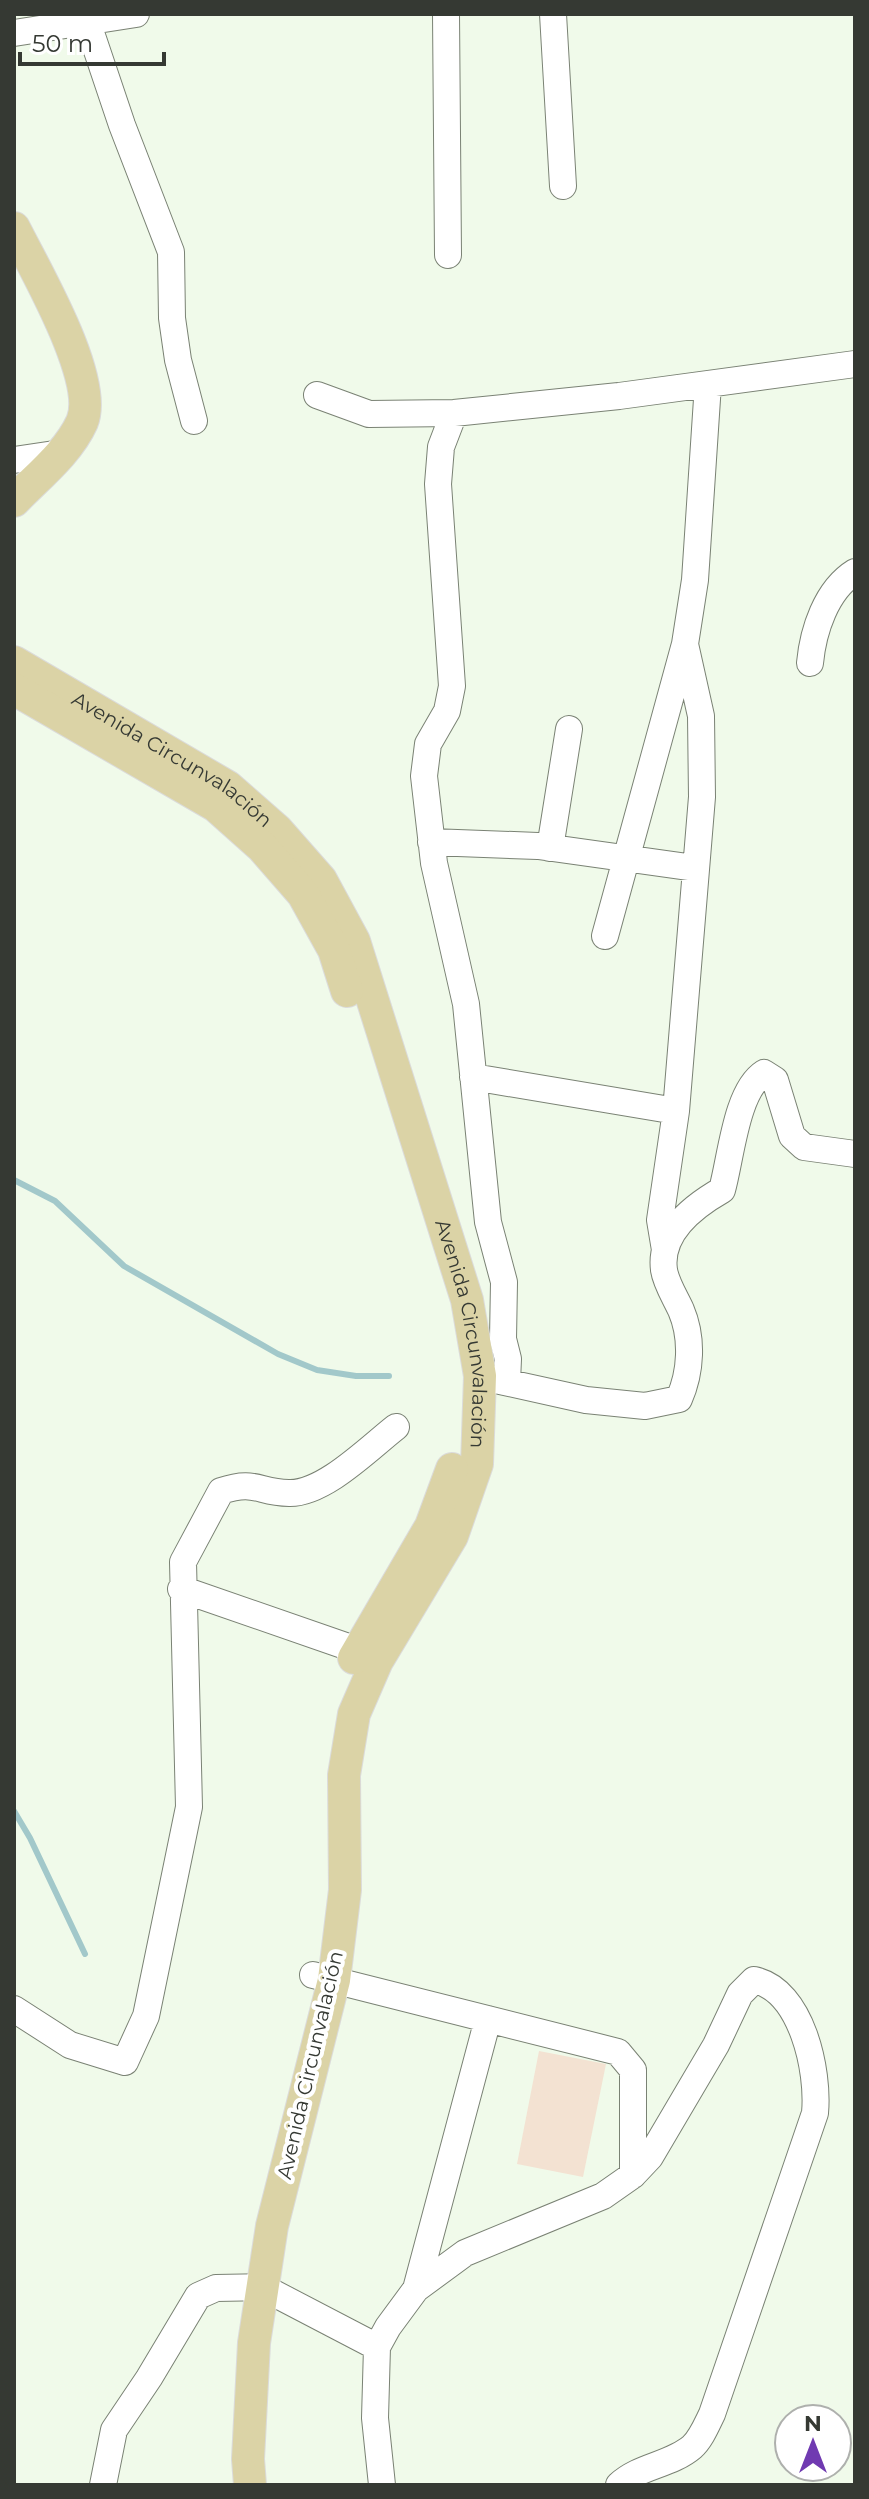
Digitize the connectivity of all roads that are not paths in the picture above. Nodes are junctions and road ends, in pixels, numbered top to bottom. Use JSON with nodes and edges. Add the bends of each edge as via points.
{"nodes":[{"id":1,"x":136,"y":14,"type":"edge"},
{"id":2,"x":446,"y":14,"type":"edge"},
{"id":3,"x":553,"y":14,"type":"edge"},
{"id":4,"x":87,"y":21,"type":"junction"},
{"id":5,"x":14,"y":33,"type":"edge"},
{"id":6,"x":563,"y":186,"type":"dead end"},
{"id":7,"x":14,"y":228,"type":"edge"},
{"id":8,"x":448,"y":255,"type":"dead end"},
{"id":9,"x":855,"y":364,"type":"edge"},
{"id":10,"x":708,"y":384,"type":"junction"},
{"id":11,"x":317,"y":395,"type":"dead end"},
{"id":12,"x":454,"y":413,"type":"junction"},
{"id":13,"x":194,"y":421,"type":"dead end"},
{"id":14,"x":61,"y":453,"type":"junction"},
{"id":15,"x":14,"y":460,"type":"edge"},
{"id":16,"x":14,"y":501,"type":"edge"},
{"id":17,"x":855,"y":572,"type":"edge"},
{"id":18,"x":685,"y":644,"type":"junction"},
{"id":19,"x":14,"y":662,"type":"edge"},
{"id":20,"x":810,"y":663,"type":"dead end"},
{"id":21,"x":14,"y":689,"type":"edge"},
{"id":22,"x":569,"y":729,"type":"dead end"},
{"id":23,"x":431,"y":842,"type":"junction"},
{"id":24,"x":550,"y":848,"type":"junction"},
{"id":25,"x":626,"y":859,"type":"junction"},
{"id":26,"x":695,"y":868,"type":"junction"},
{"id":27,"x":605,"y":936,"type":"dead end"},
{"id":28,"x":473,"y":1077,"type":"junction"},
{"id":29,"x":676,"y":1111,"type":"junction"},
{"id":30,"x":855,"y":1154,"type":"edge"},
{"id":31,"x":665,"y":1250,"type":"junction"},
{"id":32,"x":493,"y":1379,"type":"junction"},
{"id":33,"x":396,"y":1427,"type":"dead end"},
{"id":34,"x":181,"y":1589,"type":"junction"},
{"id":35,"x":357,"y":1650,"type":"junction"},
{"id":36,"x":324,"y":1977,"type":"junction"},
{"id":37,"x":14,"y":2009,"type":"edge"},
{"id":38,"x":488,"y":2019,"type":"junction"},
{"id":39,"x":633,"y":2175,"type":"junction"},
{"id":40,"x":251,"y":2288,"type":"junction"},
{"id":41,"x":416,"y":2289,"type":"junction"},
{"id":42,"x":377,"y":2347,"type":"junction"},
{"id":43,"x":103,"y":2485,"type":"edge"},
{"id":44,"x":228,"y":2485,"type":"edge"},
{"id":45,"x":250,"y":2485,"type":"edge"},
{"id":46,"x":382,"y":2485,"type":"edge"},
{"id":47,"x":619,"y":2485,"type":"edge"}],
"edges":[{"from":1,"to":4,"type":"street"},
{"from":2,"to":8,"type":"street"},
{"from":3,"to":6,"type":"street"},
{"from":4,"to":5,"type":"street"},
{"from":4,"to":13,"type":"street","via":[[171,252],[172,318]]},
{"from":7,"to":14,"type":"main road","via":[[64,331],[86,395],[82,420]]},
{"from":9,"to":10,"type":"street"},
{"from":10,"to":12,"type":"street"},
{"from":10,"to":18,"type":"street","via":[[695,580]]},
{"from":11,"to":12,"type":"street","via":[[369,414]]},
{"from":12,"to":23,"type":"street","via":[[441,447],[438,484],[452,686],[447,711],[428,744],[424,776]]},
{"from":14,"to":15,"type":"street"},
{"from":14,"to":16,"type":"main road"},
{"from":17,"to":20,"type":"street","via":[[829,599],[812,639]]},
{"from":18,"to":25,"type":"street"},
{"from":18,"to":26,"type":"street","via":[[701,716],[702,797]]},
{"from":19,"to":32,"type":"main road","name":"Avenida Circunvalación","via":[[228,787],[277,830],[321,880],[354,941]]},
{"from":21,"to":35,"type":"main road","name":"Avenida Circunvalación","via":[[216,806],[303,894],[334,950],[445,1305],[458,1378],[455,1459],[431,1526]]},
{"from":22,"to":24,"type":"street"},
{"from":23,"to":24,"type":"street"},
{"from":23,"to":28,"type":"street","via":[[466,1004]]},
{"from":24,"to":25,"type":"street"},
{"from":25,"to":26,"type":"street"},
{"from":25,"to":27,"type":"street"},
{"from":26,"to":29,"type":"street"},
{"from":28,"to":29,"type":"street"},
{"from":28,"to":32,"type":"street","via":[[488,1222],[504,1282],[508,1359]]},
{"from":29,"to":31,"type":"street","via":[[660,1220]]},
{"from":30,"to":31,"type":"street","via":[[804,1147],[792,1136],[775,1080],[764,1073],[739,1116],[722,1190],[696,1204]]},
{"from":31,"to":32,"type":"street","via":[[664,1271],[684,1317],[690,1353],[679,1399],[645,1406],[586,1400]]},
{"from":32,"to":36,"type":"main road","name":"Avenida Circunvalación","via":[[477,1464],[452,1536],[377,1661],[354,1714],[344,1775],[345,1890]]},
{"from":33,"to":34,"type":"street","via":[[324,1484],[290,1494],[242,1484],[221,1491],[183,1562]]},
{"from":34,"to":35,"type":"street"},
{"from":34,"to":37,"type":"street","via":[[189,1807],[146,2016],[125,2062],[70,2045]]},
{"from":35,"to":36,"type":"main road","name":"Avenida Circunvalación","via":[[333,1707],[322,1773]]},
{"from":36,"to":38,"type":"street"},
{"from":36,"to":40,"type":"main road","name":"Avenida Circunvalación","via":[[250,2221]]},
{"from":38,"to":39,"type":"street","via":[[618,2052],[633,2070]]},
{"from":38,"to":41,"type":"street"},
{"from":39,"to":41,"type":"street","via":[[603,2196],[465,2253]]},
{"from":39,"to":47,"type":"street","via":[[650,2157],[740,1994],[754,1980],[769,1983],[792,2007],[806,2044],[817,2093],[815,2113],[712,2414],[694,2446]]},
{"from":40,"to":42,"type":"street"},
{"from":40,"to":43,"type":"street","via":[[216,2288],[198,2296],[114,2430]]},
{"from":40,"to":44,"type":"main road","name":"Avenida Circunvalación","via":[[232,2341]]},
{"from":40,"to":45,"type":"main road","name":"Avenida Circunvalación"},
{"from":41,"to":42,"type":"street"},
{"from":42,"to":46,"type":"street","via":[[375,2418]]}]}
